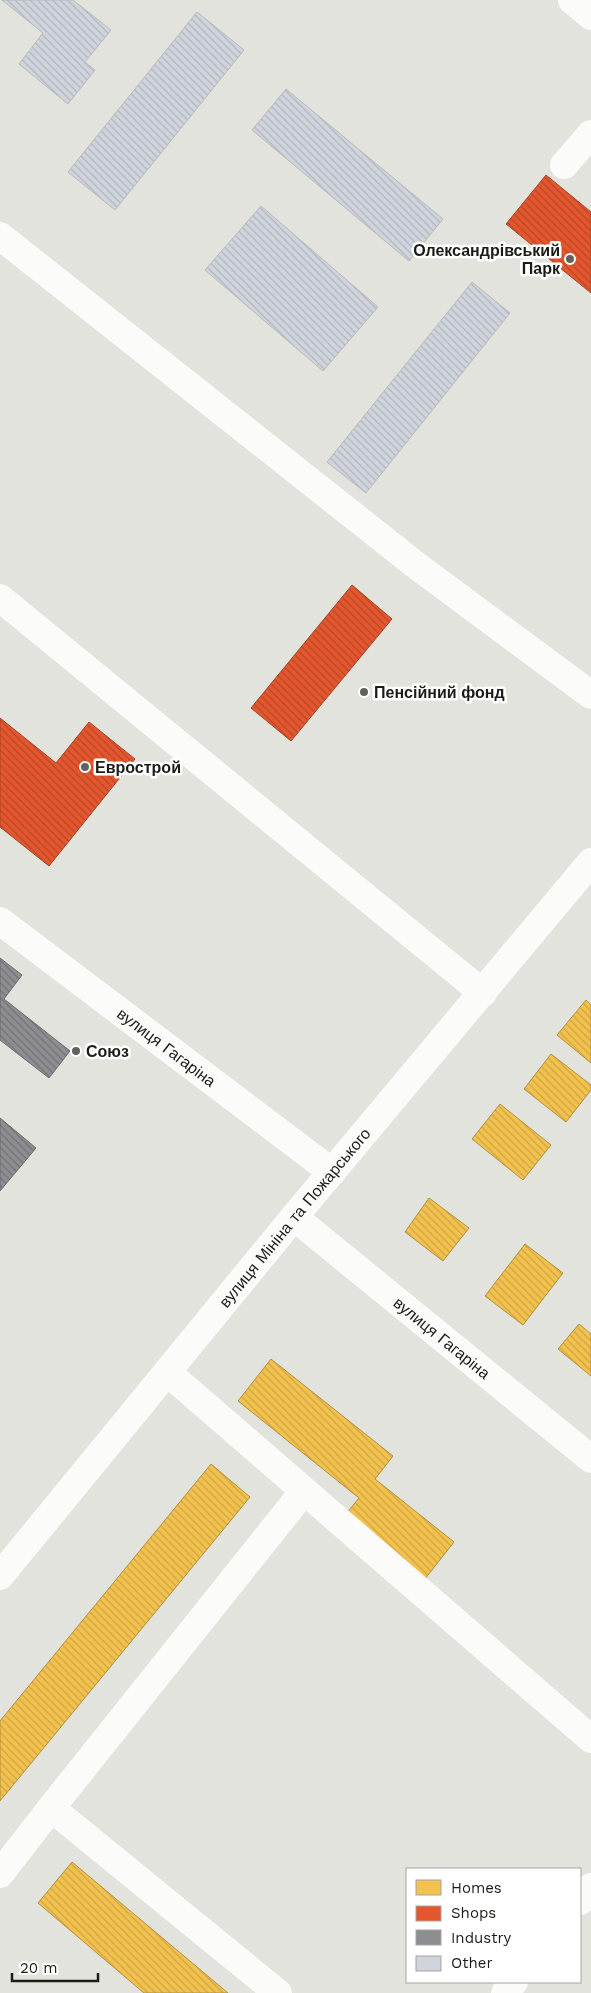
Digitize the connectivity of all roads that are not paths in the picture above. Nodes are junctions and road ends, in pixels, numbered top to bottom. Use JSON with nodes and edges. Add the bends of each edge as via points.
{"nodes":[{"id":1,"x":572,"y":0,"type":"edge"},
{"id":2,"x":591,"y":16,"type":"edge"},
{"id":3,"x":591,"y":134,"type":"edge"},
{"id":4,"x":564,"y":165,"type":"dead end"},
{"id":5,"x":0,"y":236,"type":"edge"},
{"id":6,"x":0,"y":598,"type":"edge"},
{"id":7,"x":591,"y":695,"type":"edge"},
{"id":8,"x":591,"y":862,"type":"edge"},
{"id":9,"x":0,"y":921,"type":"edge"},
{"id":10,"x":483,"y":993,"type":"junction"},
{"id":11,"x":332,"y":1172,"type":"junction"},
{"id":12,"x":294,"y":1217,"type":"junction"},
{"id":13,"x":167,"y":1372,"type":"junction"},
{"id":14,"x":591,"y":1459,"type":"edge"},
{"id":15,"x":304,"y":1490,"type":"junction"},
{"id":16,"x":0,"y":1576,"type":"edge"},
{"id":17,"x":591,"y":1739,"type":"edge"},
{"id":18,"x":51,"y":1808,"type":"junction"},
{"id":19,"x":0,"y":1874,"type":"edge"},
{"id":20,"x":591,"y":1887,"type":"edge"},
{"id":21,"x":581,"y":1900,"type":"edge"},
{"id":22,"x":513,"y":1983,"type":"edge"},
{"id":23,"x":278,"y":1993,"type":"edge"},
{"id":24,"x":504,"y":1993,"type":"edge"}],
"edges":[{"from":1,"to":2,"type":"street"},
{"from":3,"to":4,"type":"street"},
{"from":5,"to":7,"type":"street","via":[[417,566]]},
{"from":6,"to":10,"type":"street"},
{"from":8,"to":10,"type":"street","name":"вулиця Мініна та Пожарського"},
{"from":9,"to":11,"type":"street","name":"вулиця Гагаріна"},
{"from":10,"to":11,"type":"street","name":"вулиця Мініна та Пожарського"},
{"from":11,"to":12,"type":"street","name":"вулиця Мініна та Пожарського"},
{"from":12,"to":13,"type":"street","name":"вулиця Мініна та Пожарського"},
{"from":12,"to":14,"type":"street","name":"вулиця Гагаріна"},
{"from":13,"to":15,"type":"street"},
{"from":13,"to":16,"type":"street","name":"вулиця Мініна та Пожарського"},
{"from":15,"to":17,"type":"street"},
{"from":15,"to":18,"type":"street"},
{"from":18,"to":19,"type":"street"},
{"from":18,"to":23,"type":"street"},
{"from":20,"to":21,"type":"street"},
{"from":22,"to":24,"type":"street"}]}
